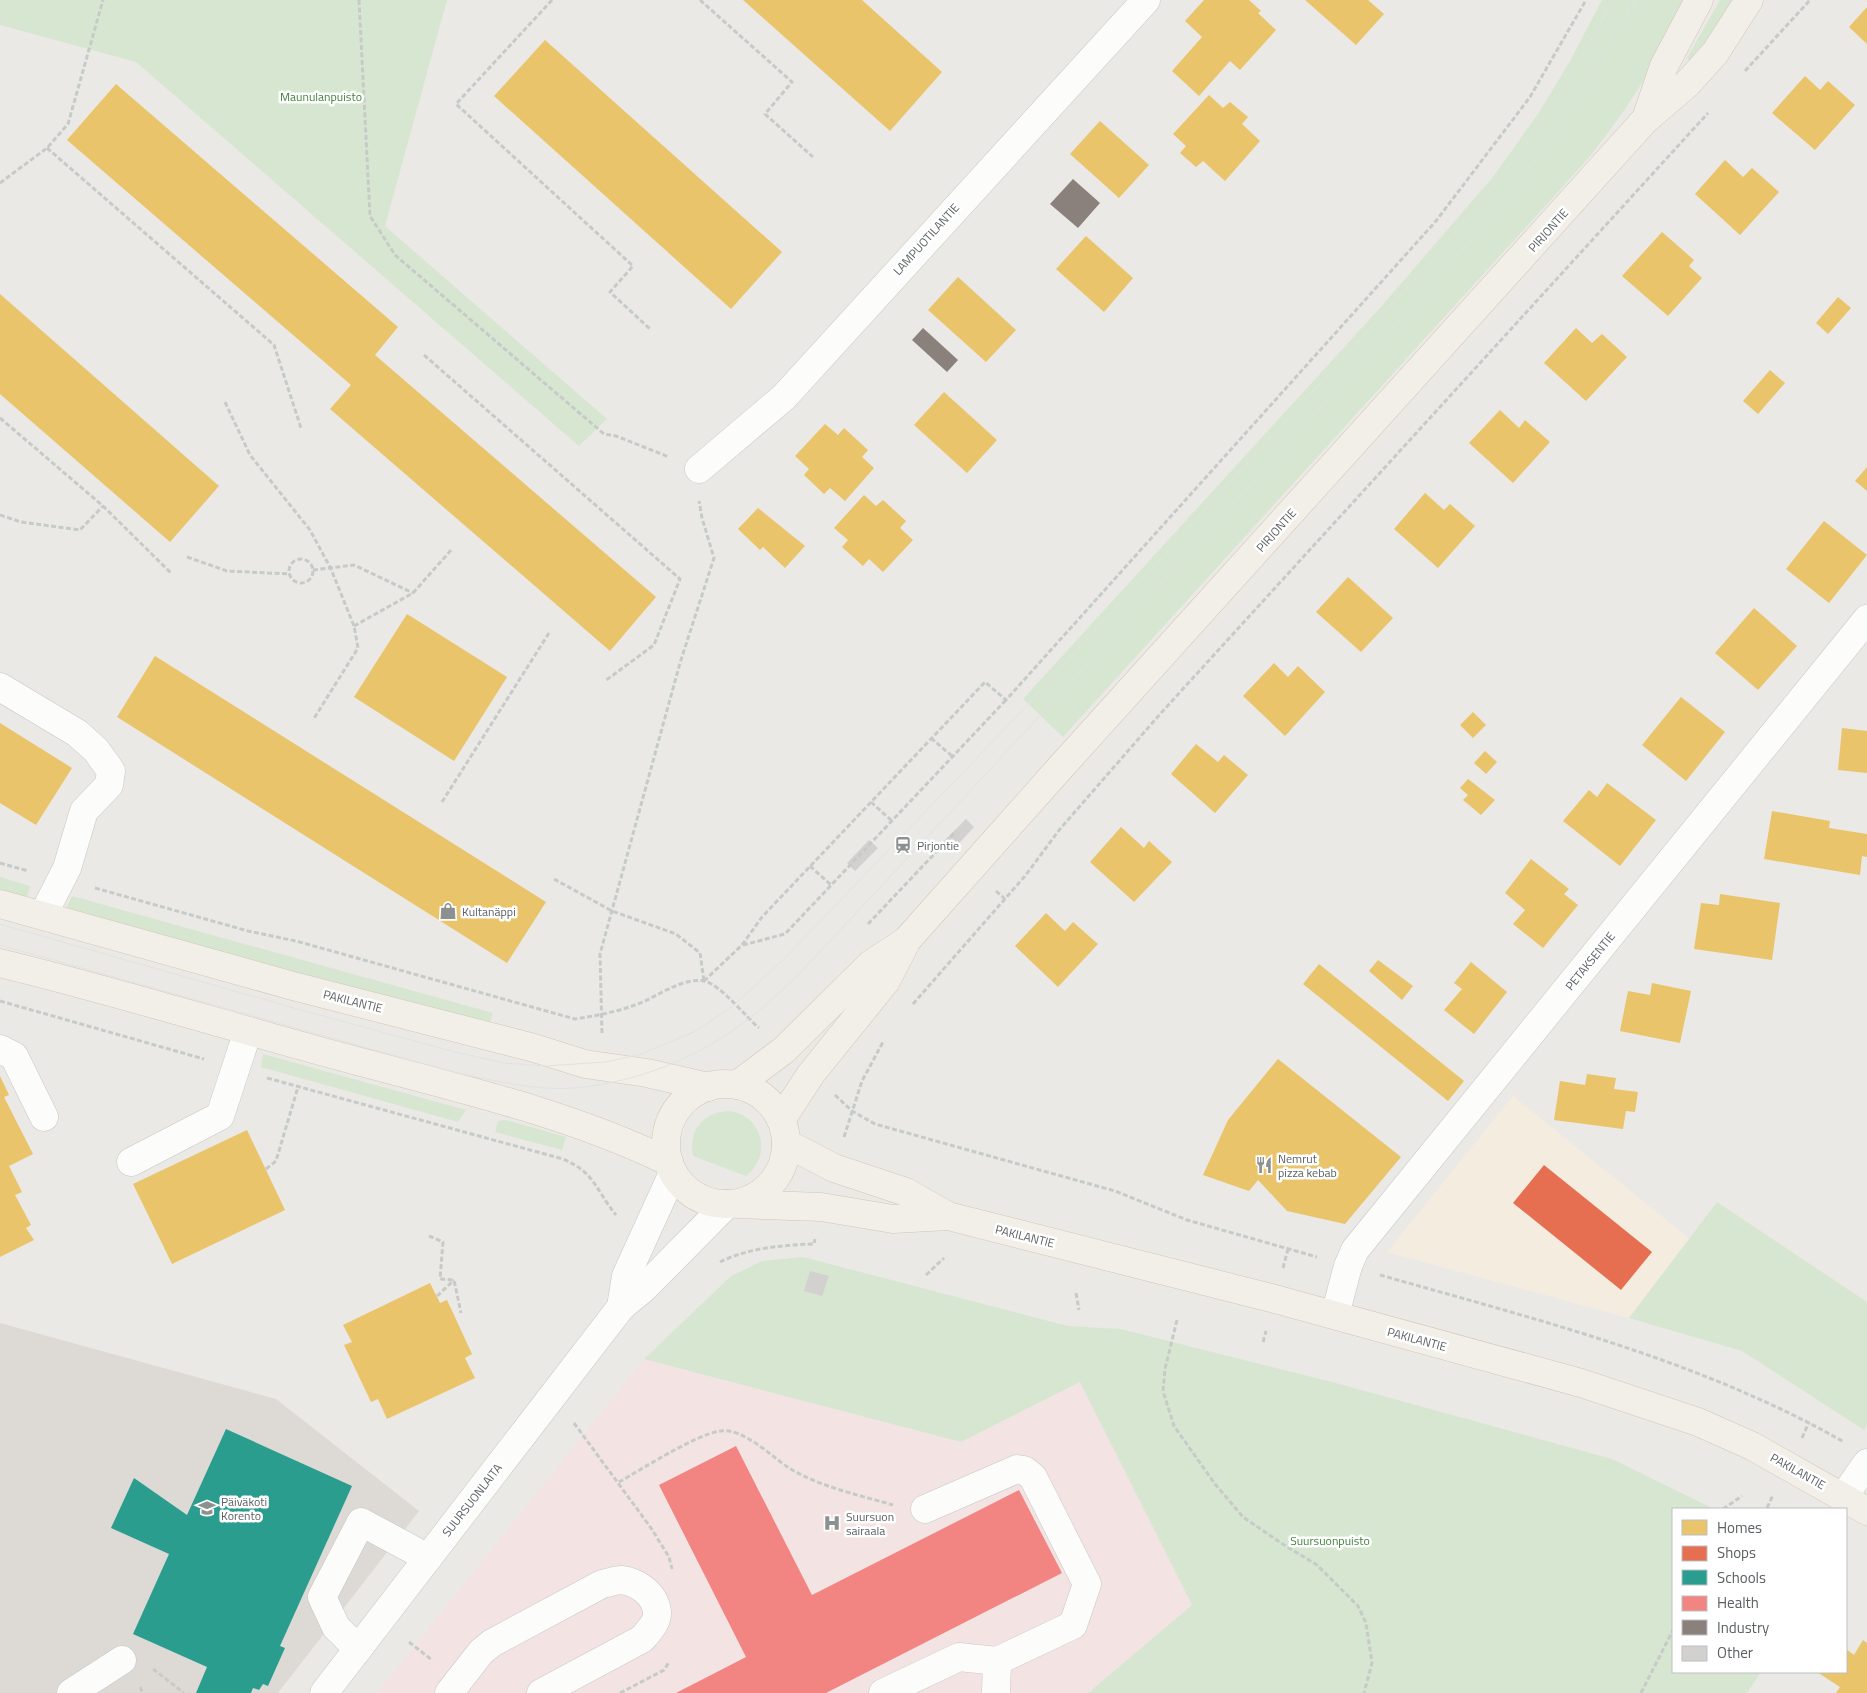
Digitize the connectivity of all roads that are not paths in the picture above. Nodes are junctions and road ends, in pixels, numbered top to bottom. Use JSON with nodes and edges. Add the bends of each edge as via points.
{"nodes":[{"id":1,"x":1146,"y":0,"type":"edge"},
{"id":2,"x":1699,"y":0,"type":"edge"},
{"id":3,"x":1749,"y":0,"type":"edge"},
{"id":4,"x":1645,"y":120,"type":"junction"},
{"id":5,"x":699,"y":469,"type":"road end"},
{"id":6,"x":1867,"y":619,"type":"edge"},
{"id":7,"x":0,"y":687,"type":"edge"},
{"id":8,"x":0,"y":904,"type":"edge"},
{"id":9,"x":44,"y":915,"type":"junction"},
{"id":10,"x":907,"y":940,"type":"junction"},
{"id":11,"x":0,"y":963,"type":"edge"},
{"id":12,"x":248,"y":1032,"type":"junction"},
{"id":13,"x":0,"y":1049,"type":"edge"},
{"id":14,"x":737,"y":1084,"type":"junction"},
{"id":15,"x":708,"y":1087,"type":"junction"},
{"id":16,"x":44,"y":1117,"type":"dead end"},
{"id":17,"x":784,"y":1132,"type":"junction"},
{"id":18,"x":132,"y":1162,"type":"dead end"},
{"id":19,"x":671,"y":1167,"type":"junction"},
{"id":20,"x":730,"y":1204,"type":"junction"},
{"id":21,"x":948,"y":1216,"type":"junction"},
{"id":22,"x":621,"y":1307,"type":"junction"},
{"id":23,"x":1335,"y":1315,"type":"junction"},
{"id":24,"x":1867,"y":1463,"type":"edge"},
{"id":25,"x":1844,"y":1496,"type":"junction"},
{"id":26,"x":926,"y":1509,"type":"road end"},
{"id":27,"x":1867,"y":1511,"type":"edge"},
{"id":28,"x":428,"y":1558,"type":"junction"},
{"id":29,"x":358,"y":1649,"type":"junction"},
{"id":30,"x":122,"y":1660,"type":"dead end"},
{"id":31,"x":997,"y":1661,"type":"junction"},
{"id":32,"x":72,"y":1693,"type":"edge"},
{"id":33,"x":324,"y":1693,"type":"edge"},
{"id":34,"x":449,"y":1693,"type":"edge"},
{"id":35,"x":541,"y":1693,"type":"edge"},
{"id":36,"x":883,"y":1693,"type":"edge"},
{"id":37,"x":996,"y":1693,"type":"edge"}],
"edges":[{"from":1,"to":5,"type":"street","name":"LAMPUOTILANTIE","via":[[784,397]]},
{"from":2,"to":4,"type":"main road","name":"PIRJONTIE","via":[[1664,66]]},
{"from":3,"to":4,"type":"main road","name":"PIRJONTIE","via":[[1715,53],[1687,84]]},
{"from":4,"to":10,"type":"main road","name":"PIRJONTIE"},
{"from":6,"to":23,"type":"street","name":"PETAKSENTIE","via":[[1355,1250]]},
{"from":7,"to":9,"type":"street","via":[[77,733],[96,750],[111,771],[109,786],[84,811],[61,879]]},
{"from":8,"to":9,"type":"main road","name":"PAKILANTIE"},
{"from":9,"to":15,"type":"main road","name":"PAKILANTIE","via":[[585,1064],[647,1073]]},
{"from":10,"to":14,"type":"main road","name":"PIRJONTIE","via":[[871,964],[784,1050]]},
{"from":10,"to":17,"type":"main road","name":"PIRJONTIE","via":[[886,982],[811,1074]]},
{"from":11,"to":12,"type":"main road"},
{"from":12,"to":18,"type":"street","via":[[220,1116]]},
{"from":12,"to":19,"type":"main road","via":[[582,1126],[636,1145]]},
{"from":13,"to":16,"type":"street","via":[[14,1056]]},
{"from":14,"to":15,"type":"main road"},
{"from":14,"to":17,"type":"main road","via":[[764,1097]]},
{"from":15,"to":19,"type":"main road","via":[[688,1098],[673,1116],[666,1138]]},
{"from":17,"to":20,"type":"main road","via":[[779,1172],[769,1186],[750,1199]]},
{"from":17,"to":21,"type":"main road","name":"PAKILANTIE","via":[[834,1168],[906,1192]]},
{"from":19,"to":20,"type":"main road","via":[[693,1194],[709,1202]]},
{"from":19,"to":22,"type":"street","name":"SUURSUONLAITA","via":[[626,1276]]},
{"from":20,"to":21,"type":"main road","name":"PAKILANTIE","via":[[821,1207],[893,1219]]},
{"from":20,"to":22,"type":"street","name":"SUURSUONLAITA"},
{"from":21,"to":23,"type":"main road","name":"PAKILANTIE"},
{"from":22,"to":28,"type":"street","name":"SUURSUONLAITA"},
{"from":23,"to":25,"type":"main road","name":"PAKILANTIE","via":[[1581,1383],[1698,1422],[1752,1446]]},
{"from":24,"to":25,"type":"street"},
{"from":25,"to":27,"type":"main road","name":"PAKILANTIE"},
{"from":26,"to":31,"type":"street","via":[[1017,1469],[1024,1470],[1032,1477],[1087,1584],[1073,1625]]},
{"from":28,"to":29,"type":"street","name":"SUURSUONLAITA"},
{"from":28,"to":29,"type":"street","via":[[361,1522],[322,1597],[336,1627]]},
{"from":29,"to":33,"type":"street","name":"SUURSUONLAITA"},
{"from":30,"to":32,"type":"street"},
{"from":31,"to":36,"type":"street","via":[[959,1658]]},
{"from":31,"to":37,"type":"street"},
{"from":34,"to":35,"type":"street","via":[[492,1643],[602,1584],[620,1580],[639,1585],[652,1596],[657,1613],[652,1627],[642,1639]]}]}
